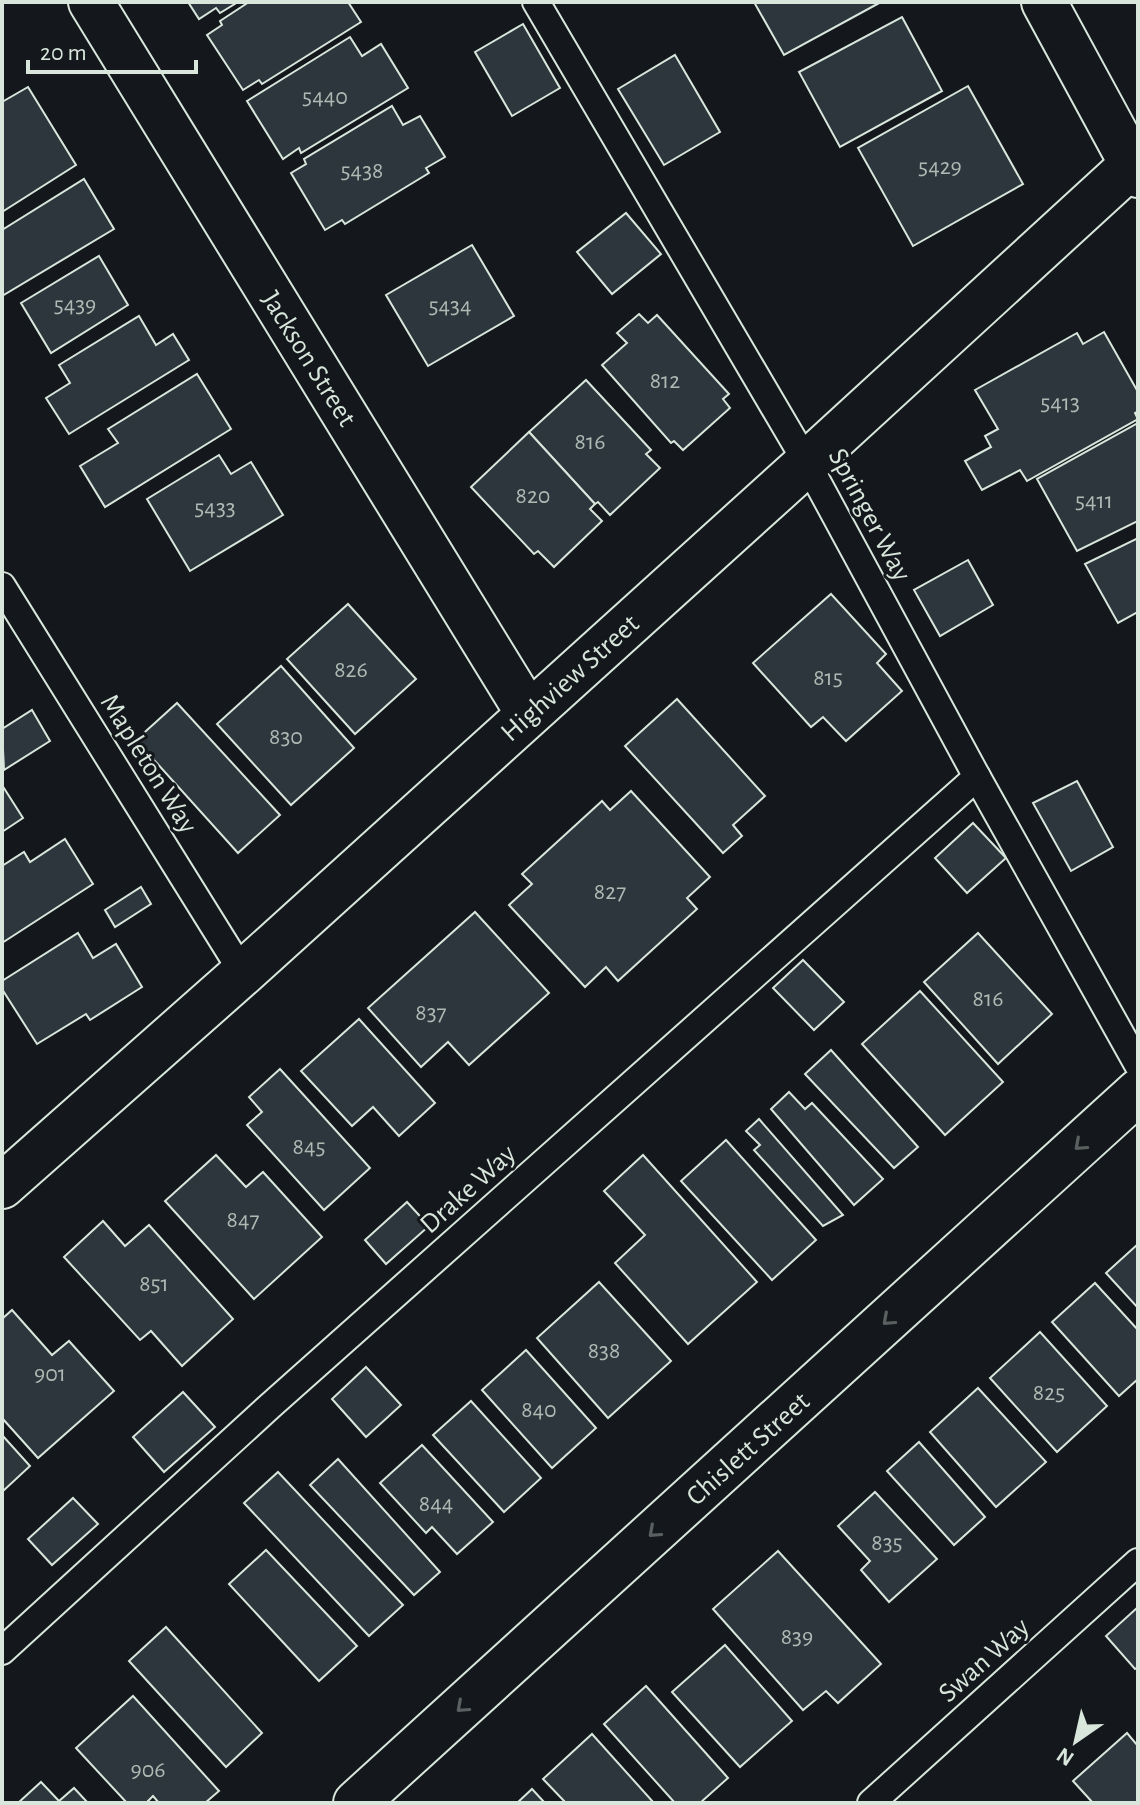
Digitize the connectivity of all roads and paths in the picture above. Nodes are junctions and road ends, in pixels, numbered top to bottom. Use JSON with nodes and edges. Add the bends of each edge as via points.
{"nodes":[{"id":1,"x":91,"y":2,"type":"edge"},
{"id":2,"x":536,"y":2,"type":"edge"},
{"id":3,"x":1044,"y":2,"type":"edge"},
{"id":4,"x":1135,"y":170,"type":"edge"},
{"id":5,"x":807,"y":463,"type":"junction"},
{"id":6,"x":2,"y":586,"type":"edge"},
{"id":7,"x":528,"y":713,"type":"junction"},
{"id":8,"x":977,"y":777,"type":"junction"},
{"id":9,"x":243,"y":973,"type":"junction"},
{"id":10,"x":1138,"y":1065,"type":"edge"},
{"id":11,"x":1138,"y":1092,"type":"edge"},
{"id":12,"x":2,"y":1186,"type":"edge"},
{"id":13,"x":1138,"y":1562,"type":"edge"},
{"id":14,"x":2,"y":1651,"type":"edge"},
{"id":15,"x":356,"y":1803,"type":"edge"},
{"id":16,"x":871,"y":1803,"type":"edge"}],
"edges":[{"from":1,"to":7,"type":"street","name":"Jackson Street"},
{"from":2,"to":5,"type":"lane","name":"Springer Way"},
{"from":3,"to":4,"type":"street"},
{"from":4,"to":5,"type":"street","name":"Highview Street"},
{"from":5,"to":7,"type":"street","name":"Highview Street"},
{"from":5,"to":8,"type":"lane","name":"Springer Way"},
{"from":6,"to":9,"type":"lane","name":"Mapleton Way"},
{"from":7,"to":9,"type":"street","name":"Highview Street"},
{"from":8,"to":10,"type":"lane","name":"Springer Way"},
{"from":8,"to":14,"type":"lane","name":"Drake Way"},
{"from":9,"to":12,"type":"street","name":"Highview Street"},
{"from":11,"to":15,"type":"street","name":"Chislett Street","one_way":true},
{"from":13,"to":16,"type":"lane","name":"Swan Way"}]}
